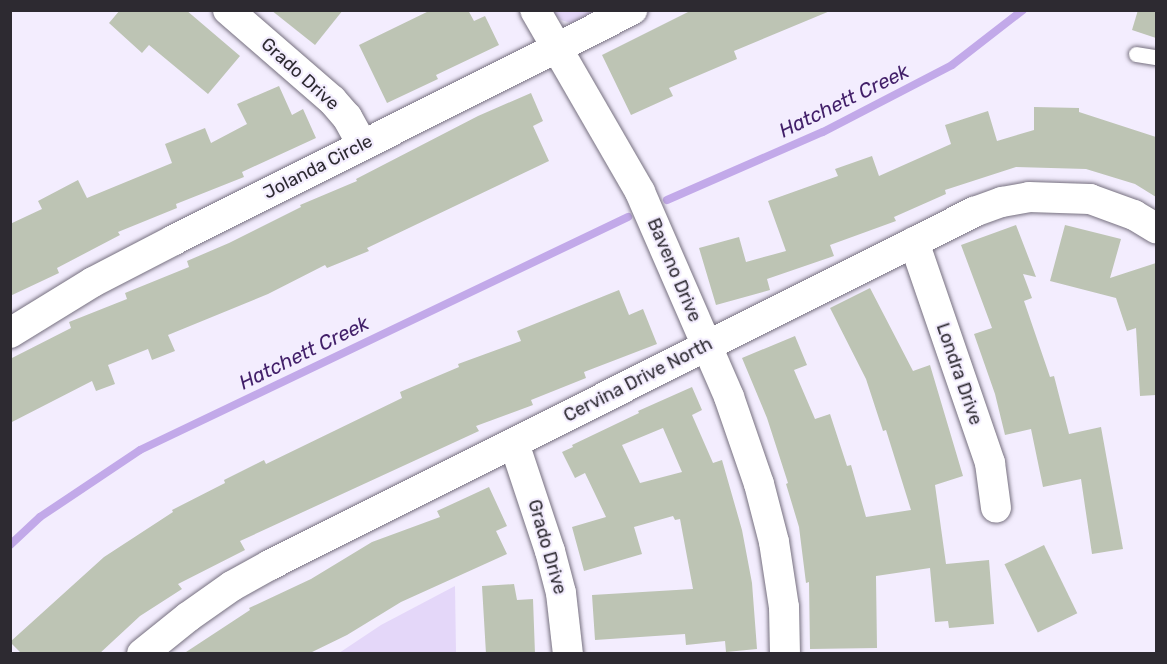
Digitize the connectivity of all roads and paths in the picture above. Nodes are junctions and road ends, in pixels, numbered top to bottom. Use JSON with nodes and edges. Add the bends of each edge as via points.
{"nodes":[{"id":1,"x":228,"y":10,"type":"edge"},
{"id":2,"x":535,"y":10,"type":"edge"},
{"id":3,"x":632,"y":10,"type":"edge"},
{"id":4,"x":556,"y":49,"type":"junction"},
{"id":5,"x":1136,"y":54,"type":"dead end"},
{"id":6,"x":1156,"y":57,"type":"edge"},
{"id":7,"x":362,"y":144,"type":"junction"},
{"id":8,"x":1156,"y":228,"type":"edge"},
{"id":9,"x":914,"y":242,"type":"junction"},
{"id":10,"x":10,"y":333,"type":"edge"},
{"id":11,"x":706,"y":345,"type":"junction"},
{"id":12,"x":514,"y":443,"type":"junction"},
{"id":13,"x":996,"y":508,"type":"dead end"},
{"id":14,"x":142,"y":654,"type":"edge"},
{"id":15,"x":568,"y":654,"type":"edge"},
{"id":16,"x":785,"y":654,"type":"edge"}],
"edges":[{"from":1,"to":7,"type":"street","name":"Grado Drive","via":[[332,100]]},
{"from":2,"to":4,"type":"street","name":"Baveno Drive"},
{"from":3,"to":4,"type":"street","name":"Jolanda Circle"},
{"from":4,"to":7,"type":"street","name":"Jolanda Circle"},
{"from":4,"to":11,"type":"street","name":"Baveno Drive","via":[[640,192]]},
{"from":5,"to":6,"type":"lane"},
{"from":7,"to":10,"type":"street","name":"Jolanda Circle","via":[[93,282]]},
{"from":8,"to":9,"type":"street","name":"Cervina Drive North","via":[[1134,214],[1090,199],[1029,197],[974,212]]},
{"from":9,"to":11,"type":"street","name":"Cervina Drive North"},
{"from":9,"to":13,"type":"street","name":"Londra Drive","via":[[990,463]]},
{"from":11,"to":12,"type":"street","name":"Cervina Drive North"},
{"from":11,"to":16,"type":"street","name":"Baveno Drive","via":[[759,484],[774,543]]},
{"from":12,"to":14,"type":"street","name":"Cervina Drive North","via":[[232,586]]},
{"from":12,"to":15,"type":"street","name":"Grado Drive","via":[[558,583]]}]}
